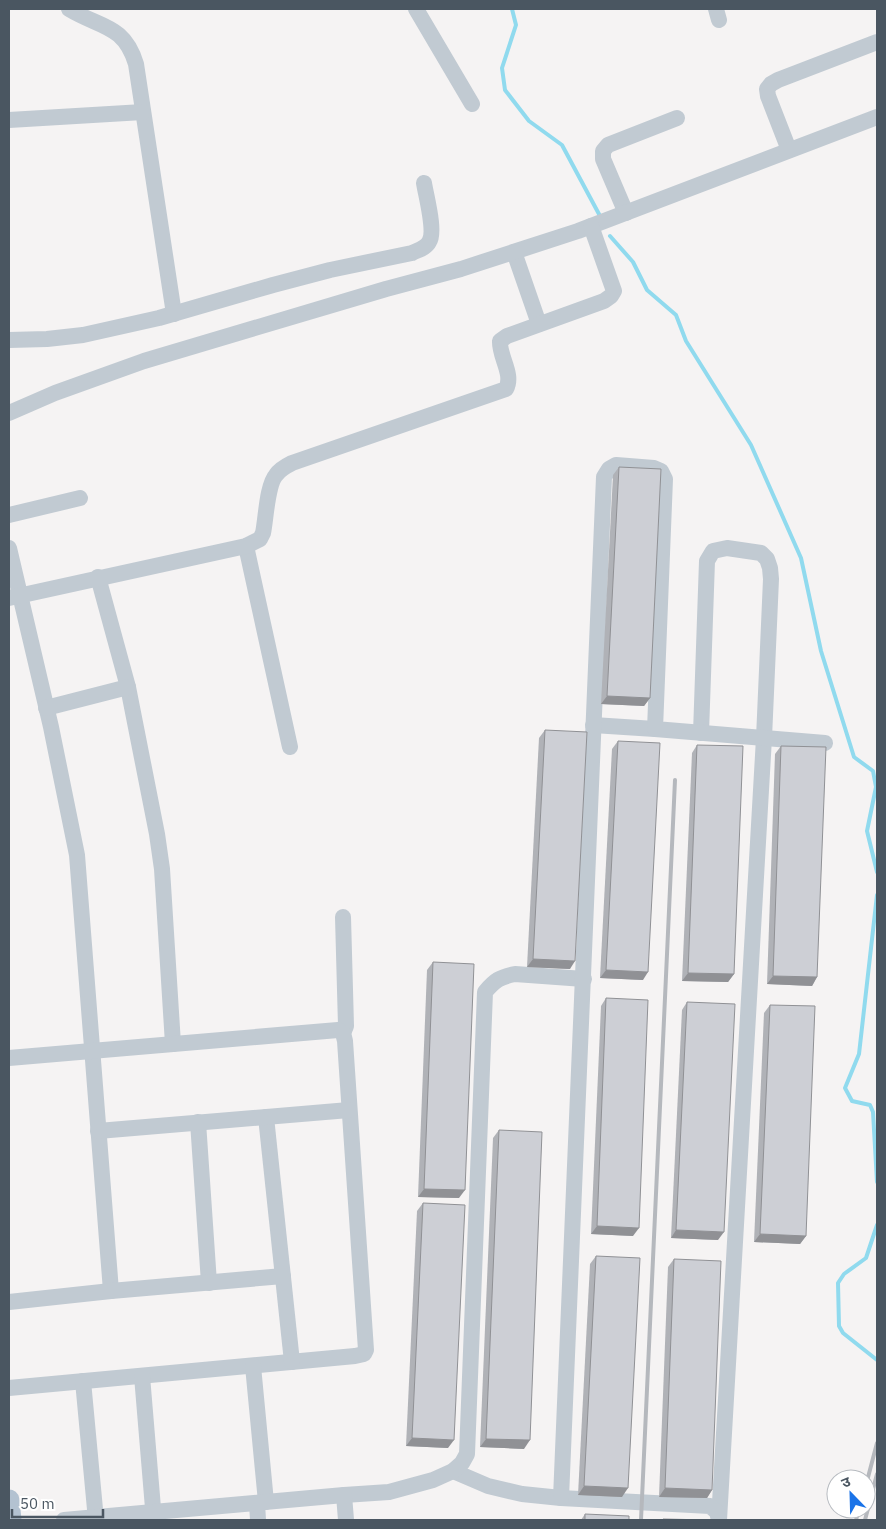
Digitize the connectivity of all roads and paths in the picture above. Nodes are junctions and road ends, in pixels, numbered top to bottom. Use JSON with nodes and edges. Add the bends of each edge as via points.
{"nodes":[{"id":1,"x":69,"y":9,"type":"edge"},
{"id":2,"x":416,"y":9,"type":"edge"},
{"id":3,"x":877,"y":42,"type":"edge"},
{"id":4,"x":472,"y":104,"type":"dead end"},
{"id":5,"x":143,"y":112,"type":"junction"},
{"id":6,"x":877,"y":117,"type":"edge"},
{"id":7,"x":677,"y":118,"type":"dead end"},
{"id":8,"x":9,"y":120,"type":"edge"},
{"id":9,"x":789,"y":150,"type":"junction"},
{"id":10,"x":424,"y":183,"type":"dead end"},
{"id":11,"x":626,"y":213,"type":"junction"},
{"id":12,"x":591,"y":226,"type":"junction"},
{"id":13,"x":514,"y":252,"type":"junction"},
{"id":14,"x":174,"y":314,"type":"junction"},
{"id":15,"x":539,"y":324,"type":"junction"},
{"id":16,"x":9,"y":340,"type":"edge"},
{"id":17,"x":9,"y":413,"type":"edge"},
{"id":18,"x":80,"y":498,"type":"dead end"},
{"id":19,"x":9,"y":515,"type":"edge"},
{"id":20,"x":246,"y":546,"type":"junction"},
{"id":21,"x":9,"y":548,"type":"edge"},
{"id":22,"x":98,"y":578,"type":"junction"},
{"id":23,"x":15,"y":596,"type":"edge"},
{"id":24,"x":128,"y":687,"type":"junction"},
{"id":25,"x":46,"y":708,"type":"junction"},
{"id":26,"x":593,"y":725,"type":"junction"},
{"id":27,"x":655,"y":729,"type":"junction"},
{"id":28,"x":701,"y":733,"type":"junction"},
{"id":29,"x":764,"y":738,"type":"junction"},
{"id":30,"x":824,"y":743,"type":"dead end"},
{"id":31,"x":290,"y":747,"type":"dead end"},
{"id":32,"x":343,"y":917,"type":"dead end"},
{"id":33,"x":584,"y":979,"type":"junction"},
{"id":34,"x":343,"y":1033,"type":"junction"},
{"id":35,"x":173,"y":1044,"type":"junction"},
{"id":36,"x":92,"y":1051,"type":"junction"},
{"id":37,"x":9,"y":1058,"type":"edge"},
{"id":38,"x":349,"y":1110,"type":"junction"},
{"id":39,"x":266,"y":1116,"type":"junction"},
{"id":40,"x":198,"y":1122,"type":"junction"},
{"id":41,"x":98,"y":1130,"type":"junction"},
{"id":42,"x":283,"y":1276,"type":"junction"},
{"id":43,"x":209,"y":1283,"type":"junction"},
{"id":44,"x":111,"y":1291,"type":"junction"},
{"id":45,"x":9,"y":1302,"type":"edge"},
{"id":46,"x":292,"y":1362,"type":"junction"},
{"id":47,"x":253,"y":1366,"type":"junction"},
{"id":48,"x":142,"y":1376,"type":"junction"},
{"id":49,"x":83,"y":1381,"type":"junction"},
{"id":50,"x":9,"y":1388,"type":"edge"},
{"id":51,"x":453,"y":1471,"type":"junction"},
{"id":52,"x":344,"y":1495,"type":"junction"},
{"id":53,"x":561,"y":1498,"type":"junction"},
{"id":54,"x":9,"y":1500,"type":"edge"},
{"id":55,"x":261,"y":1503,"type":"junction"},
{"id":56,"x":208,"y":1514,"type":"edge"},
{"id":57,"x":153,"y":1516,"type":"edge"},
{"id":58,"x":96,"y":1519,"type":"edge"},
{"id":59,"x":11,"y":1520,"type":"edge"},
{"id":60,"x":64,"y":1520,"type":"edge"},
{"id":61,"x":258,"y":1520,"type":"edge"},
{"id":62,"x":346,"y":1520,"type":"edge"},
{"id":63,"x":719,"y":1520,"type":"edge"}],
"edges":[{"from":1,"to":5,"type":"street","via":[[118,33],[126,41],[136,64]]},
{"from":2,"to":4,"type":"street"},
{"from":3,"to":9,"type":"street","via":[[771,84],[767,89],[768,96]]},
{"from":5,"to":8,"type":"street"},
{"from":5,"to":14,"type":"street"},
{"from":6,"to":9,"type":"street"},
{"from":7,"to":11,"type":"street","via":[[608,145],[603,151],[603,159]]},
{"from":9,"to":11,"type":"street"},
{"from":10,"to":14,"type":"street","via":[[432,230],[430,242],[423,249],[330,270]]},
{"from":11,"to":12,"type":"street"},
{"from":12,"to":13,"type":"street"},
{"from":12,"to":15,"type":"street","via":[[614,291],[604,301]]},
{"from":13,"to":15,"type":"street"},
{"from":13,"to":17,"type":"street","via":[[144,360]]},
{"from":14,"to":16,"type":"street","via":[[83,335]]},
{"from":15,"to":20,"type":"street","via":[[500,341],[508,377],[506,389],[282,469],[271,483],[264,533]]},
{"from":18,"to":19,"type":"street"},
{"from":20,"to":22,"type":"street"},
{"from":20,"to":31,"type":"street"},
{"from":21,"to":23,"type":"street"},
{"from":22,"to":23,"type":"street"},
{"from":22,"to":24,"type":"street"},
{"from":23,"to":25,"type":"street"},
{"from":24,"to":25,"type":"street"},
{"from":24,"to":35,"type":"street","via":[[158,843]]},
{"from":25,"to":36,"type":"street","via":[[77,855]]},
{"from":26,"to":27,"type":"street"},
{"from":26,"to":27,"type":"street","via":[[604,476],[616,465],[654,468],[661,471],[665,479]]},
{"from":26,"to":33,"type":"street"},
{"from":27,"to":28,"type":"street"},
{"from":28,"to":29,"type":"street"},
{"from":28,"to":29,"type":"street","via":[[707,561],[713,551],[727,548],[761,553],[768,559],[770,568]]},
{"from":29,"to":30,"type":"street"},
{"from":29,"to":63,"type":"street"},
{"from":32,"to":34,"type":"street","via":[[346,1026]]},
{"from":33,"to":51,"type":"street","via":[[515,974],[495,980],[485,992],[467,1454]]},
{"from":33,"to":53,"type":"street"},
{"from":34,"to":35,"type":"street","via":[[338,1030]]},
{"from":34,"to":38,"type":"street"},
{"from":35,"to":36,"type":"street"},
{"from":36,"to":37,"type":"street"},
{"from":36,"to":41,"type":"street"},
{"from":38,"to":39,"type":"street"},
{"from":38,"to":46,"type":"street","via":[[366,1350],[364,1354],[355,1356]]},
{"from":39,"to":40,"type":"street"},
{"from":39,"to":42,"type":"street"},
{"from":40,"to":41,"type":"street"},
{"from":40,"to":43,"type":"street"},
{"from":41,"to":44,"type":"street"},
{"from":42,"to":43,"type":"street"},
{"from":42,"to":46,"type":"street"},
{"from":43,"to":44,"type":"street"},
{"from":44,"to":45,"type":"street"},
{"from":46,"to":47,"type":"street"},
{"from":47,"to":48,"type":"street"},
{"from":47,"to":55,"type":"street"},
{"from":48,"to":49,"type":"street"},
{"from":48,"to":57,"type":"street"},
{"from":49,"to":50,"type":"street"},
{"from":49,"to":58,"type":"street"},
{"from":51,"to":52,"type":"street","via":[[389,1492]]},
{"from":51,"to":53,"type":"street","via":[[488,1486]]},
{"from":52,"to":55,"type":"street"},
{"from":52,"to":62,"type":"street"},
{"from":53,"to":63,"type":"street","via":[[710,1506]]},
{"from":54,"to":59,"type":"main road"},
{"from":55,"to":56,"type":"street"},
{"from":55,"to":61,"type":"street"},
{"from":56,"to":57,"type":"street"},
{"from":57,"to":58,"type":"street"},
{"from":58,"to":60,"type":"street"}]}
